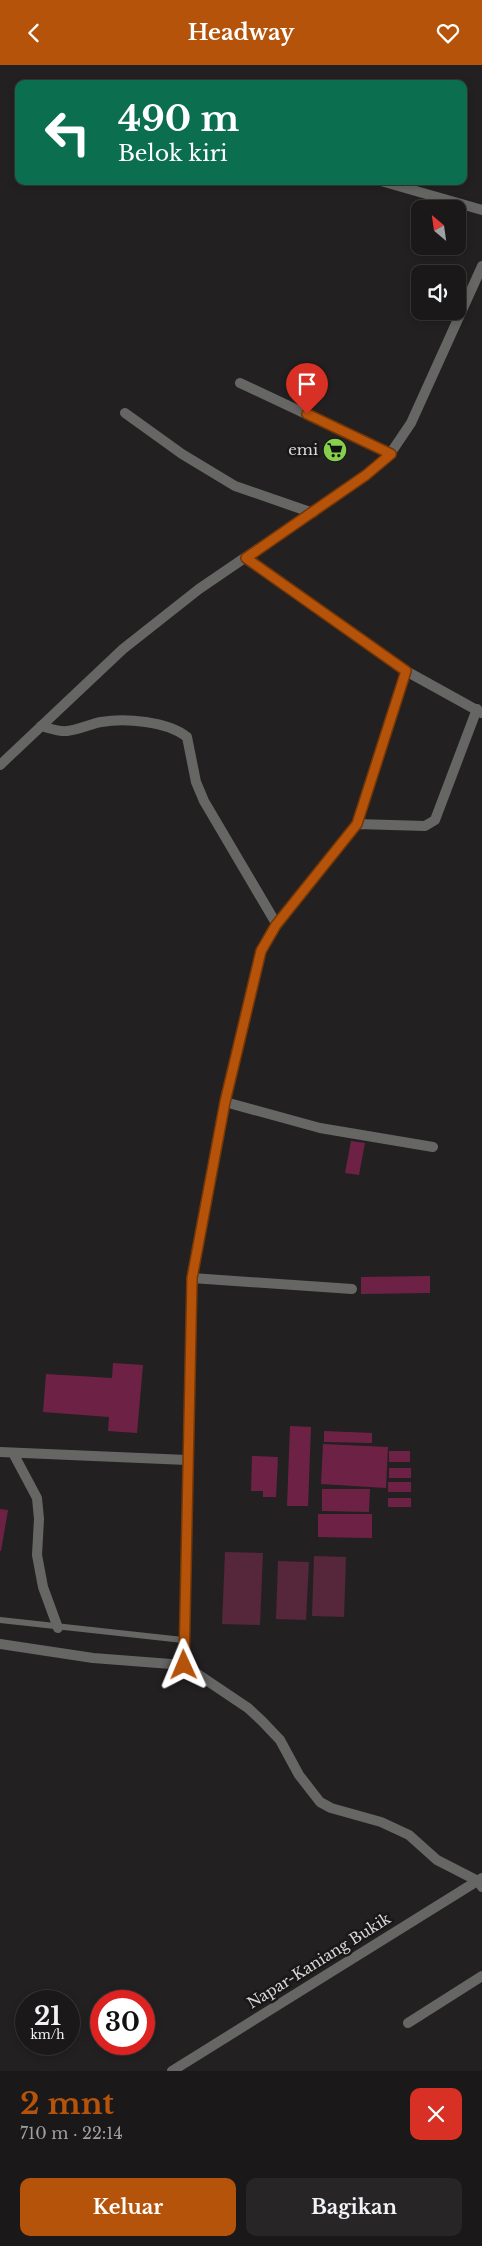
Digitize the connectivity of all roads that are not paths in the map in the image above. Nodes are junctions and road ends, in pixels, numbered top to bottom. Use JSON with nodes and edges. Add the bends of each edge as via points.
{"nodes":[{"id":1,"x":395,"y":185,"type":"edge"},
{"id":2,"x":482,"y":210,"type":"edge"},
{"id":3,"x":482,"y":266,"type":"edge"},
{"id":4,"x":240,"y":383,"type":"dead end"},
{"id":5,"x":125,"y":413,"type":"dead end"},
{"id":6,"x":391,"y":454,"type":"junction"},
{"id":7,"x":313,"y":513,"type":"junction"},
{"id":8,"x":246,"y":558,"type":"junction"},
{"id":9,"x":406,"y":671,"type":"junction"},
{"id":10,"x":479,"y":711,"type":"edge"},
{"id":11,"x":41,"y":726,"type":"junction"},
{"id":12,"x":0,"y":765,"type":"edge"},
{"id":13,"x":357,"y":824,"type":"junction"},
{"id":14,"x":276,"y":925,"type":"junction"},
{"id":15,"x":225,"y":1102,"type":"junction"},
{"id":16,"x":432,"y":1147,"type":"dead end"},
{"id":17,"x":192,"y":1278,"type":"junction"},
{"id":18,"x":352,"y":1289,"type":"dead end"},
{"id":19,"x":0,"y":1452,"type":"edge"},
{"id":20,"x":13,"y":1453,"type":"junction"},
{"id":21,"x":187,"y":1461,"type":"junction"},
{"id":22,"x":0,"y":1620,"type":"edge"},
{"id":23,"x":58,"y":1627,"type":"junction"},
{"id":24,"x":183,"y":1640,"type":"junction"},
{"id":25,"x":0,"y":1644,"type":"edge"},
{"id":26,"x":184,"y":1665,"type":"junction"},
{"id":27,"x":481,"y":1882,"type":"edge"},
{"id":28,"x":482,"y":1976,"type":"edge"},
{"id":29,"x":408,"y":2023,"type":"dead end"},
{"id":30,"x":172,"y":2071,"type":"edge"}],
"edges":[{"from":1,"to":2,"type":"street"},
{"from":3,"to":6,"type":"street","via":[[411,423]]},
{"from":4,"to":6,"type":"street"},
{"from":5,"to":7,"type":"street","via":[[234,486]]},
{"from":6,"to":7,"type":"street"},
{"from":7,"to":8,"type":"street"},
{"from":8,"to":9,"type":"street"},
{"from":8,"to":11,"type":"street","via":[[123,649]]},
{"from":9,"to":10,"type":"street"},
{"from":9,"to":13,"type":"street"},
{"from":10,"to":13,"type":"street","via":[[436,820],[425,826]]},
{"from":11,"to":12,"type":"street"},
{"from":11,"to":14,"type":"street","via":[[68,731],[127,720],[159,726],[187,737],[196,782],[204,801]]},
{"from":13,"to":14,"type":"street"},
{"from":14,"to":15,"type":"street","via":[[261,951]]},
{"from":15,"to":16,"type":"street","via":[[320,1128]]},
{"from":15,"to":17,"type":"street"},
{"from":17,"to":18,"type":"street"},
{"from":17,"to":21,"type":"street"},
{"from":19,"to":20,"type":"street"},
{"from":20,"to":21,"type":"street"},
{"from":20,"to":23,"type":"street","via":[[37,1499],[37,1555],[43,1587]]},
{"from":21,"to":24,"type":"street"},
{"from":22,"to":23,"type":"lane"},
{"from":23,"to":24,"type":"lane"},
{"from":24,"to":26,"type":"street"},
{"from":25,"to":26,"type":"street","via":[[93,1658]]},
{"from":26,"to":27,"type":"street","via":[[262,1721],[280,1740],[299,1775],[320,1802],[409,1835],[436,1860]]},
{"from":27,"to":30,"type":"street","name":"Napar-Kaniang Bukik"},
{"from":28,"to":29,"type":"street"}]}
